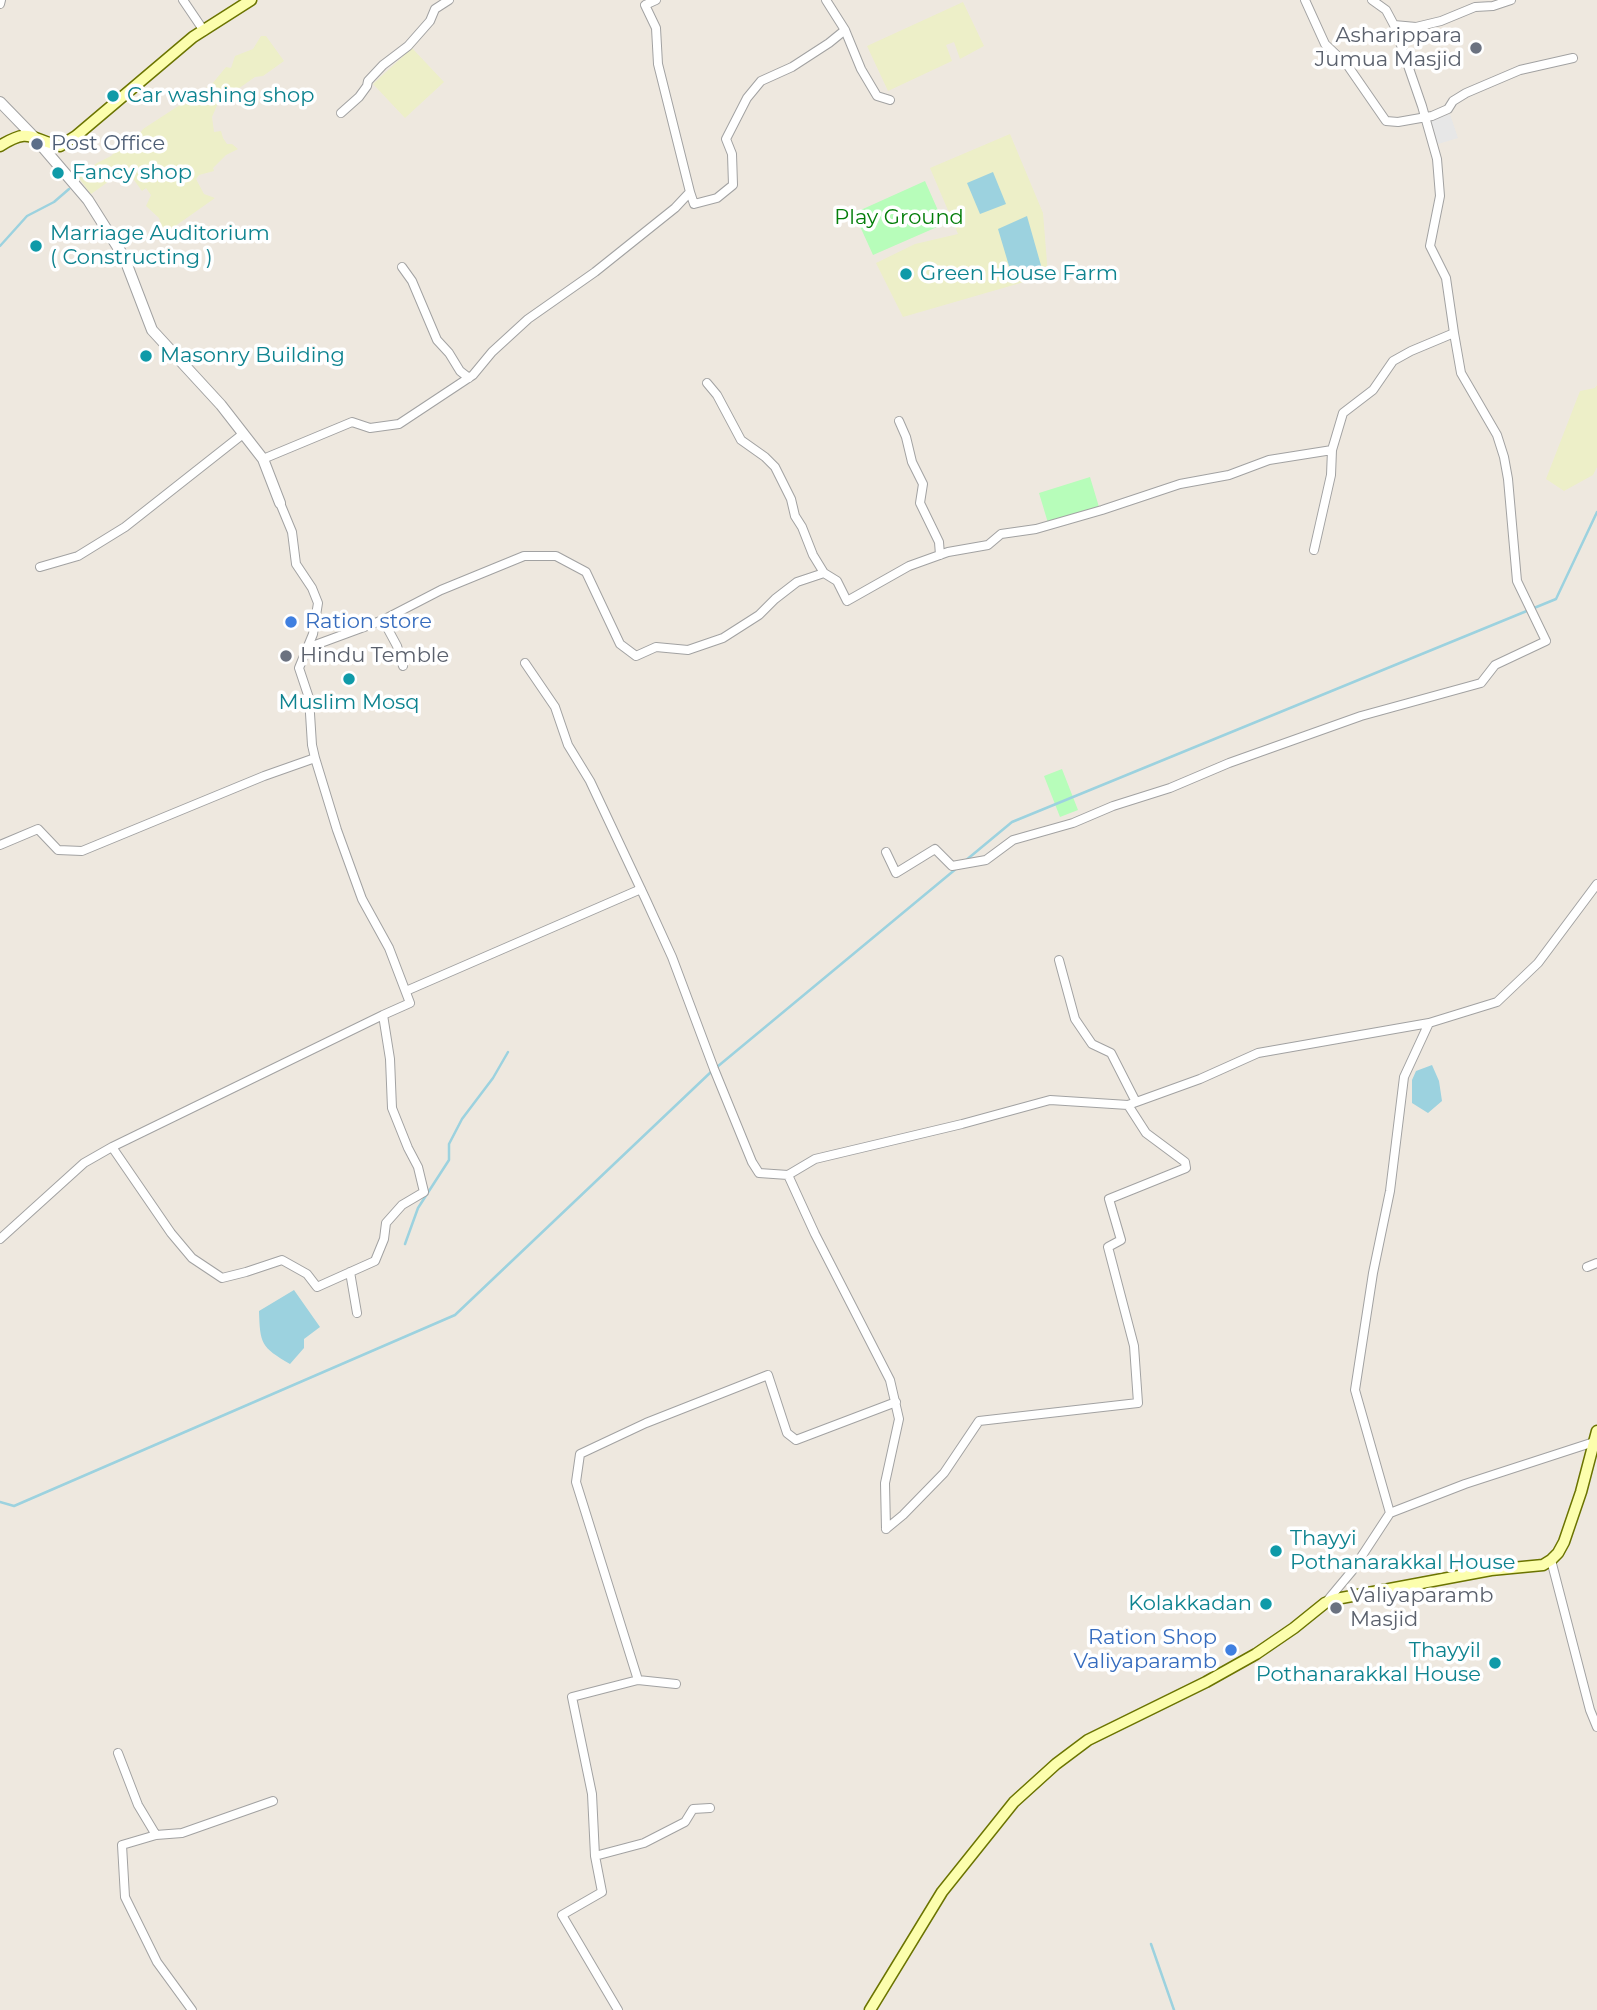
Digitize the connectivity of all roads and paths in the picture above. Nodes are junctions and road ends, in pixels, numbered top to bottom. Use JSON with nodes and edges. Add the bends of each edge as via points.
{"nodes":[{"id":1,"x":183,"y":0,"type":"edge"},
{"id":2,"x":251,"y":0,"type":"edge"},
{"id":3,"x":449,"y":0,"type":"edge"},
{"id":4,"x":656,"y":0,"type":"edge"},
{"id":5,"x":826,"y":0,"type":"edge"},
{"id":6,"x":1305,"y":0,"type":"edge"},
{"id":7,"x":1372,"y":0,"type":"edge"},
{"id":8,"x":1511,"y":0,"type":"edge"},
{"id":9,"x":1493,"y":3,"type":"edge"},
{"id":10,"x":1394,"y":24,"type":"junction"},
{"id":11,"x":204,"y":30,"type":"junction"},
{"id":12,"x":845,"y":30,"type":"junction"},
{"id":13,"x":1573,"y":58,"type":"dead end"},
{"id":14,"x":890,"y":100,"type":"dead end"},
{"id":15,"x":0,"y":102,"type":"edge"},
{"id":16,"x":341,"y":113,"type":"dead end"},
{"id":17,"x":1425,"y":117,"type":"junction"},
{"id":18,"x":34,"y":136,"type":"junction"},
{"id":19,"x":0,"y":146,"type":"edge"},
{"id":20,"x":690,"y":192,"type":"junction"},
{"id":21,"x":402,"y":267,"type":"dead end"},
{"id":22,"x":1454,"y":333,"type":"junction"},
{"id":23,"x":469,"y":378,"type":"junction"},
{"id":24,"x":708,"y":383,"type":"dead end"},
{"id":25,"x":899,"y":421,"type":"dead end"},
{"id":26,"x":243,"y":434,"type":"junction"},
{"id":27,"x":1332,"y":450,"type":"junction"},
{"id":28,"x":262,"y":460,"type":"junction"},
{"id":29,"x":281,"y":503,"type":"joint"},
{"id":30,"x":1314,"y":550,"type":"dead end"},
{"id":31,"x":940,"y":555,"type":"junction"},
{"id":32,"x":40,"y":567,"type":"dead end"},
{"id":33,"x":824,"y":573,"type":"junction"},
{"id":34,"x":383,"y":620,"type":"junction"},
{"id":35,"x":307,"y":648,"type":"junction"},
{"id":36,"x":525,"y":663,"type":"dead end"},
{"id":37,"x":403,"y":666,"type":"dead end"},
{"id":38,"x":315,"y":758,"type":"junction"},
{"id":39,"x":0,"y":845,"type":"edge"},
{"id":40,"x":886,"y":852,"type":"dead end"},
{"id":41,"x":1597,"y":884,"type":"edge"},
{"id":42,"x":641,"y":889,"type":"junction"},
{"id":43,"x":1059,"y":960,"type":"dead end"},
{"id":44,"x":406,"y":990,"type":"junction"},
{"id":45,"x":383,"y":1015,"type":"junction"},
{"id":46,"x":1429,"y":1023,"type":"junction"},
{"id":47,"x":1132,"y":1104,"type":"junction"},
{"id":48,"x":112,"y":1147,"type":"junction"},
{"id":49,"x":788,"y":1175,"type":"junction"},
{"id":50,"x":0,"y":1239,"type":"edge"},
{"id":51,"x":1597,"y":1263,"type":"edge"},
{"id":52,"x":1587,"y":1268,"type":"dead end"},
{"id":53,"x":350,"y":1272,"type":"junction"},
{"id":54,"x":357,"y":1313,"type":"dead end"},
{"id":55,"x":895,"y":1402,"type":"junction"},
{"id":56,"x":1595,"y":1436,"type":"edge"},
{"id":57,"x":1390,"y":1513,"type":"junction"},
{"id":58,"x":1551,"y":1560,"type":"junction"},
{"id":59,"x":1325,"y":1603,"type":"junction"},
{"id":60,"x":638,"y":1680,"type":"junction"},
{"id":61,"x":676,"y":1684,"type":"dead end"},
{"id":62,"x":1597,"y":1726,"type":"edge"},
{"id":63,"x":118,"y":1753,"type":"dead end"},
{"id":64,"x":273,"y":1801,"type":"dead end"},
{"id":65,"x":710,"y":1808,"type":"dead end"},
{"id":66,"x":156,"y":1835,"type":"junction"},
{"id":67,"x":595,"y":1856,"type":"junction"},
{"id":68,"x":192,"y":2010,"type":"edge"},
{"id":69,"x":618,"y":2010,"type":"edge"},
{"id":70,"x":870,"y":2010,"type":"edge"}],
"edges":[{"from":1,"to":11,"type":"street"},
{"from":2,"to":11,"type":"main road"},
{"from":3,"to":16,"type":"street","via":[[435,9],[408,46],[383,65]]},
{"from":4,"to":20,"type":"street","via":[[645,5],[656,28],[659,64]]},
{"from":5,"to":12,"type":"street"},
{"from":6,"to":17,"type":"street","via":[[1325,44],[1348,66],[1386,121]]},
{"from":7,"to":10,"type":"street","via":[[1387,10]]},
{"from":8,"to":9,"type":"street"},
{"from":9,"to":10,"type":"street","via":[[1416,27]]},
{"from":10,"to":17,"type":"street"},
{"from":11,"to":18,"type":"main road","via":[[60,146]]},
{"from":12,"to":14,"type":"street","via":[[877,96]]},
{"from":12,"to":20,"type":"street","via":[[792,67],[761,81],[747,98],[726,139],[732,154],[733,185],[717,198],[694,204]]},
{"from":13,"to":17,"type":"street","via":[[1520,70]]},
{"from":15,"to":18,"type":"street"},
{"from":17,"to":22,"type":"street","via":[[1437,159],[1440,196],[1430,246],[1446,278]]},
{"from":18,"to":19,"type":"main road","via":[[21,135]]},
{"from":18,"to":26,"type":"street","via":[[88,200],[124,257],[152,330]]},
{"from":20,"to":23,"type":"street","via":[[590,275],[528,319]]},
{"from":21,"to":23,"type":"street","via":[[437,340]]},
{"from":22,"to":27,"type":"street","via":[[1393,361],[1373,390],[1343,413]]},
{"from":22,"to":40,"type":"street","via":[[1461,373],[1497,435],[1504,457],[1517,581],[1546,641],[1495,665],[1481,684],[1361,716],[1073,823],[1013,840],[986,860],[952,866],[935,849],[896,873]]},
{"from":23,"to":28,"type":"street","via":[[399,424],[370,428],[352,422]]},
{"from":24,"to":33,"type":"street","via":[[741,440],[775,467]]},
{"from":25,"to":31,"type":"street","via":[[923,484],[920,503],[939,542]]},
{"from":26,"to":28,"type":"street"},
{"from":26,"to":32,"type":"street","via":[[125,527],[78,556]]},
{"from":27,"to":30,"type":"street"},
{"from":27,"to":31,"type":"street","via":[[1269,460],[1036,529],[1001,534],[988,545]]},
{"from":28,"to":29,"type":"street"},
{"from":29,"to":35,"type":"street","via":[[292,533],[296,564],[318,603]]},
{"from":31,"to":33,"type":"street","via":[[909,566],[847,601],[837,581]]},
{"from":33,"to":34,"type":"street","via":[[797,582],[723,638],[688,650],[656,646],[636,656],[620,644],[586,572],[556,556],[524,556],[440,590]]},
{"from":34,"to":35,"type":"street"},
{"from":34,"to":37,"type":"street"},
{"from":35,"to":38,"type":"street","via":[[299,668],[309,698]]},
{"from":36,"to":42,"type":"street","via":[[555,707],[568,745]]},
{"from":38,"to":39,"type":"street","via":[[82,851],[58,850],[38,829]]},
{"from":38,"to":44,"type":"street","via":[[362,898]]},
{"from":41,"to":46,"type":"street","via":[[1538,963],[1497,1002]]},
{"from":42,"to":44,"type":"street"},
{"from":42,"to":49,"type":"street","via":[[752,1162],[759,1173]]},
{"from":43,"to":47,"type":"street","via":[[1075,1019],[1091,1044],[1111,1053]]},
{"from":44,"to":45,"type":"street","via":[[410,1003]]},
{"from":45,"to":48,"type":"street"},
{"from":45,"to":53,"type":"street","via":[[392,1108],[424,1192],[402,1205],[386,1223],[375,1261]]},
{"from":46,"to":47,"type":"street","via":[[1258,1053]]},
{"from":46,"to":57,"type":"street","via":[[1404,1077],[1356,1390]]},
{"from":47,"to":49,"type":"street","via":[[1050,1100],[815,1159]]},
{"from":47,"to":55,"type":"street","via":[[1146,1133],[1185,1161],[1186,1168],[1109,1199],[1121,1240],[1108,1247],[1134,1346],[1138,1403],[979,1421],[944,1473],[886,1529],[885,1483],[899,1419]]},
{"from":48,"to":50,"type":"street","via":[[84,1163]]},
{"from":48,"to":53,"type":"street","via":[[171,1233],[192,1258],[222,1278],[282,1259],[307,1274],[317,1287]]},
{"from":49,"to":55,"type":"street","via":[[890,1380]]},
{"from":51,"to":52,"type":"street"},
{"from":53,"to":54,"type":"street"},
{"from":55,"to":60,"type":"street","via":[[796,1440],[787,1433],[768,1375],[580,1454],[576,1482]]},
{"from":56,"to":57,"type":"street"},
{"from":56,"to":58,"type":"main road","via":[[1568,1530]]},
{"from":57,"to":59,"type":"street"},
{"from":58,"to":59,"type":"main road"},
{"from":58,"to":62,"type":"street"},
{"from":59,"to":70,"type":"main road","via":[[1256,1654],[1088,1740],[1014,1802],[942,1892]]},
{"from":60,"to":61,"type":"street"},
{"from":60,"to":67,"type":"street","via":[[572,1697],[592,1794]]},
{"from":63,"to":66,"type":"street","via":[[138,1805]]},
{"from":64,"to":66,"type":"street","via":[[182,1833]]},
{"from":65,"to":67,"type":"street","via":[[693,1809],[685,1822],[644,1843]]},
{"from":66,"to":68,"type":"street","via":[[122,1845],[125,1897],[157,1962]]},
{"from":67,"to":69,"type":"street","via":[[602,1892],[562,1915]]}]}
